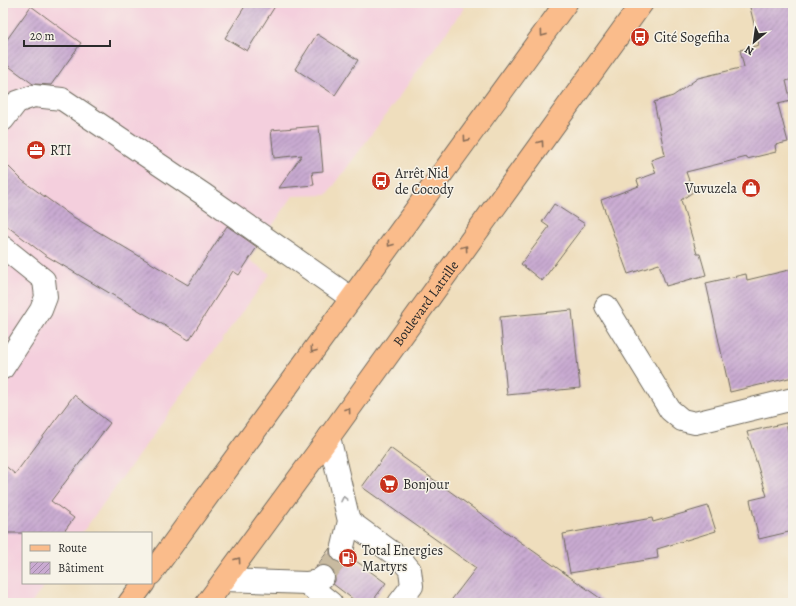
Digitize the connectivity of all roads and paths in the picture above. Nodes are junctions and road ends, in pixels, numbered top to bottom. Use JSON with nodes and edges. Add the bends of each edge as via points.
{"nodes":[{"id":1,"x":566,"y":3,"type":"edge"},
{"id":2,"x":642,"y":3,"type":"edge"},
{"id":3,"x":3,"y":120,"type":"edge"},
{"id":4,"x":3,"y":247,"type":"edge"},
{"id":5,"x":351,"y":298,"type":"junction"},
{"id":6,"x":606,"y":306,"type":"dead end"},
{"id":7,"x":3,"y":368,"type":"edge"},
{"id":8,"x":793,"y":399,"type":"edge"},
{"id":9,"x":329,"y":437,"type":"junction"},
{"id":10,"x":349,"y":521,"type":"junction"},
{"id":11,"x":342,"y":551,"type":"tunnel mouth"},
{"id":12,"x":152,"y":573,"type":"edge"},
{"id":13,"x":224,"y":580,"type":"junction"},
{"id":14,"x":143,"y":584,"type":"edge"},
{"id":15,"x":129,"y":603,"type":"edge"},
{"id":16,"x":207,"y":603,"type":"edge"},
{"id":17,"x":331,"y":603,"type":"edge"},
{"id":18,"x":399,"y":603,"type":"edge"}],
"edges":[{"from":1,"to":5,"type":"main road","one_way":true},
{"from":9,"to":2,"type":"main road","name":"Boulevard Latrille","one_way":true},
{"from":3,"to":5,"type":"street","via":[[17,102],[34,96],[62,99]]},
{"from":4,"to":7,"type":"street","via":[[44,280],[46,297],[41,310]]},
{"from":5,"to":12,"type":"main road","one_way":true},
{"from":6,"to":8,"type":"street","via":[[670,410],[682,420],[696,423]]},
{"from":10,"to":9,"type":"street","one_way":true},
{"from":13,"to":9,"type":"main road","name":"Boulevard Latrille","one_way":true},
{"from":10,"to":11,"type":"street"},
{"from":10,"to":18,"type":"street","via":[[401,559],[410,570],[412,586]]},
{"from":13,"to":16,"type":"main road","name":"Boulevard Latrille"},
{"from":13,"to":17,"type":"street","via":[[315,580]]},
{"from":14,"to":15,"type":"main road"}]}
